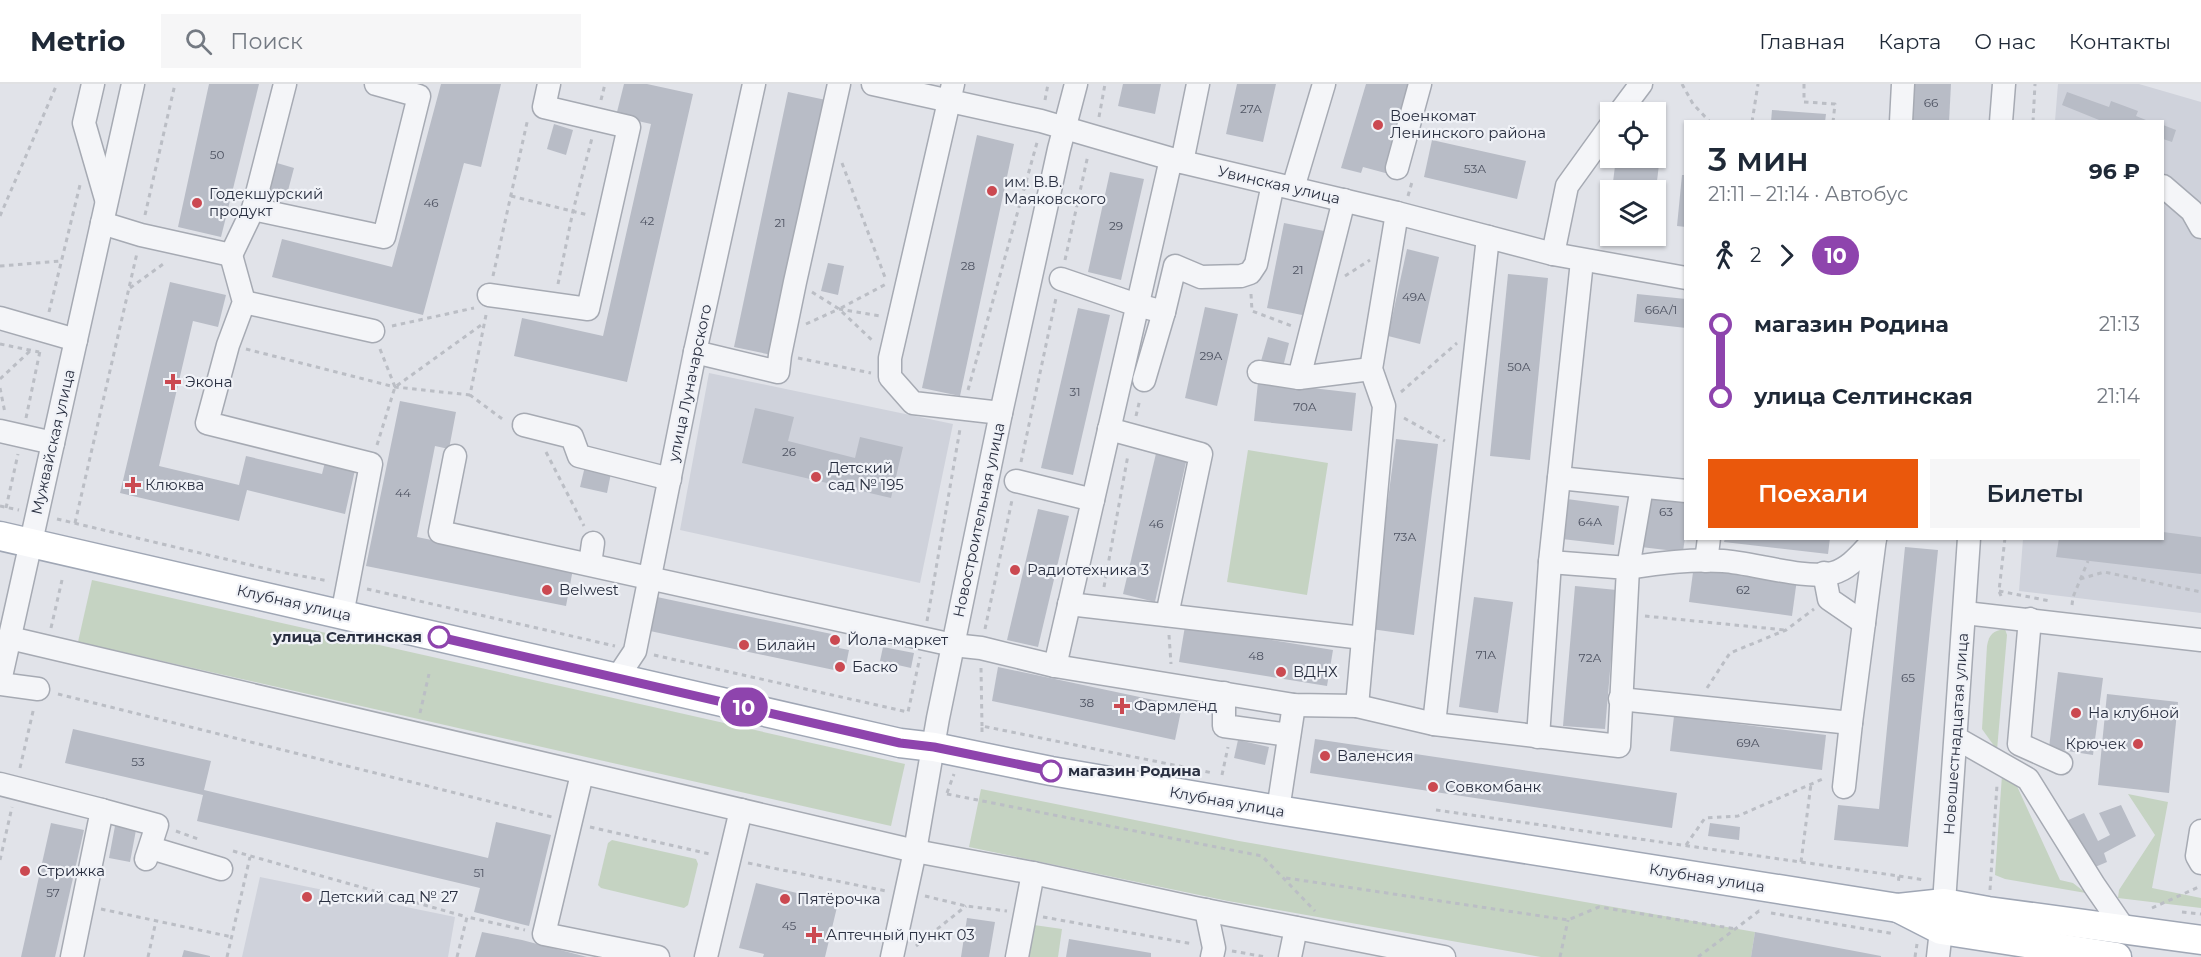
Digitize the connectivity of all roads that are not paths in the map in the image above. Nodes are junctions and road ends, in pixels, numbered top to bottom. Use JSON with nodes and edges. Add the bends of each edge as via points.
{"nodes":[{"id":1,"x":93,"y":84,"type":"edge"},
{"id":2,"x":133,"y":84,"type":"edge"},
{"id":3,"x":285,"y":84,"type":"edge"},
{"id":4,"x":376,"y":84,"type":"edge"},
{"id":5,"x":549,"y":84,"type":"edge"},
{"id":6,"x":754,"y":84,"type":"edge"},
{"id":7,"x":839,"y":84,"type":"edge"},
{"id":8,"x":873,"y":84,"type":"edge"},
{"id":9,"x":1076,"y":84,"type":"edge"},
{"id":10,"x":1198,"y":84,"type":"edge"},
{"id":11,"x":1324,"y":84,"type":"edge"},
{"id":12,"x":1420,"y":84,"type":"edge"},
{"id":13,"x":1641,"y":84,"type":"edge"},
{"id":14,"x":1903,"y":84,"type":"edge"},
{"id":15,"x":2004,"y":84,"type":"edge"},
{"id":16,"x":952,"y":92,"type":"edge"},
{"id":17,"x":1628,"y":102,"type":"edge"},
{"id":18,"x":1901,"y":120,"type":"edge"},
{"id":19,"x":2001,"y":120,"type":"edge"},
{"id":20,"x":1065,"y":127,"type":"junction"},
{"id":21,"x":1600,"y":140,"type":"edge"},
{"id":22,"x":1177,"y":160,"type":"junction"},
{"id":23,"x":1397,"y":168,"type":"dead end"},
{"id":24,"x":1283,"y":186,"type":"junction"},
{"id":25,"x":2164,"y":187,"type":"edge"},
{"id":26,"x":1344,"y":201,"type":"junction"},
{"id":27,"x":253,"y":209,"type":"junction"},
{"id":28,"x":104,"y":213,"type":"junction"},
{"id":29,"x":1397,"y":213,"type":"junction"},
{"id":30,"x":2201,"y":228,"type":"edge"},
{"id":31,"x":1488,"y":237,"type":"junction"},
{"id":32,"x":1553,"y":254,"type":"junction"},
{"id":33,"x":231,"y":255,"type":"junction"},
{"id":34,"x":1582,"y":261,"type":"junction"},
{"id":35,"x":1684,"y":278,"type":"edge"},
{"id":36,"x":1061,"y":279,"type":"road end"},
{"id":37,"x":489,"y":300,"type":"road end"},
{"id":38,"x":244,"y":302,"type":"junction"},
{"id":39,"x":1137,"y":305,"type":"junction"},
{"id":40,"x":1164,"y":312,"type":"junction"},
{"id":41,"x":0,"y":318,"type":"edge"},
{"id":42,"x":373,"y":331,"type":"road end"},
{"id":43,"x":76,"y":340,"type":"junction"},
{"id":44,"x":695,"y":352,"type":"junction"},
{"id":45,"x":1371,"y":369,"type":"junction"},
{"id":46,"x":1259,"y":372,"type":"dead end"},
{"id":47,"x":1299,"y":378,"type":"junction"},
{"id":48,"x":1144,"y":380,"type":"road end"},
{"id":49,"x":1001,"y":413,"type":"junction"},
{"id":50,"x":515,"y":424,"type":"road end"},
{"id":51,"x":1109,"y":429,"type":"junction"},
{"id":52,"x":11,"y":434,"type":"edge"},
{"id":53,"x":53,"y":443,"type":"junction"},
{"id":54,"x":455,"y":456,"type":"dead end"},
{"id":55,"x":1559,"y":478,"type":"junction"},
{"id":56,"x":670,"y":479,"type":"junction"},
{"id":57,"x":1016,"y":482,"type":"road end"},
{"id":58,"x":1642,"y":487,"type":"junction"},
{"id":59,"x":1684,"y":491,"type":"edge"},
{"id":60,"x":1093,"y":500,"type":"junction"},
{"id":61,"x":0,"y":536,"type":"edge"},
{"id":62,"x":1874,"y":540,"type":"edge"},
{"id":63,"x":1875,"y":540,"type":"edge"},
{"id":64,"x":1969,"y":540,"type":"edge"},
{"id":65,"x":31,"y":543,"type":"junction"},
{"id":66,"x":1708,"y":550,"type":"edge"},
{"id":67,"x":1550,"y":562,"type":"junction"},
{"id":68,"x":1628,"y":568,"type":"junction"},
{"id":69,"x":1824,"y":573,"type":"junction"},
{"id":70,"x":649,"y":578,"type":"junction"},
{"id":71,"x":1069,"y":604,"type":"junction"},
{"id":72,"x":1965,"y":612,"type":"junction"},
{"id":73,"x":342,"y":615,"type":"junction"},
{"id":74,"x":1167,"y":615,"type":"junction"},
{"id":75,"x":2030,"y":619,"type":"junction"},
{"id":76,"x":1864,"y":623,"type":"junction"},
{"id":77,"x":10,"y":638,"type":"junction"},
{"id":78,"x":1363,"y":638,"type":"junction"},
{"id":79,"x":2201,"y":640,"type":"edge"},
{"id":80,"x":953,"y":645,"type":"junction"},
{"id":81,"x":1055,"y":666,"type":"junction"},
{"id":82,"x":618,"y":678,"type":"junction"},
{"id":83,"x":0,"y":683,"type":"edge"},
{"id":84,"x":38,"y":689,"type":"road end"},
{"id":85,"x":1224,"y":693,"type":"junction"},
{"id":86,"x":1620,"y":699,"type":"junction"},
{"id":87,"x":1294,"y":705,"type":"junction"},
{"id":88,"x":1357,"y":706,"type":"junction"},
{"id":89,"x":1851,"y":723,"type":"junction"},
{"id":90,"x":1434,"y":724,"type":"junction"},
{"id":91,"x":1289,"y":735,"type":"junction"},
{"id":92,"x":1539,"y":737,"type":"junction"},
{"id":93,"x":1956,"y":738,"type":"junction"},
{"id":94,"x":934,"y":747,"type":"junction"},
{"id":95,"x":2061,"y":763,"type":"dead end"},
{"id":96,"x":582,"y":774,"type":"junction"},
{"id":97,"x":1845,"y":778,"type":"road end"},
{"id":98,"x":8,"y":786,"type":"edge"},
{"id":99,"x":102,"y":810,"type":"junction"},
{"id":100,"x":741,"y":810,"type":"junction"},
{"id":101,"x":1278,"y":810,"type":"junction"},
{"id":102,"x":2201,"y":831,"type":"edge"},
{"id":103,"x":915,"y":851,"type":"junction"},
{"id":104,"x":2201,"y":863,"type":"edge"},
{"id":105,"x":221,"y":869,"type":"dead end"},
{"id":106,"x":1033,"y":873,"type":"junction"},
{"id":107,"x":1206,"y":910,"type":"junction"},
{"id":108,"x":1296,"y":928,"type":"junction"},
{"id":109,"x":1941,"y":930,"type":"edge"},
{"id":110,"x":2201,"y":940,"type":"edge"},
{"id":111,"x":2121,"y":944,"type":"edge"},
{"id":112,"x":1213,"y":953,"type":"edge"},
{"id":113,"x":901,"y":954,"type":"edge"},
{"id":114,"x":75,"y":956,"type":"edge"},
{"id":115,"x":658,"y":957,"type":"edge"},
{"id":116,"x":706,"y":957,"type":"edge"},
{"id":117,"x":1017,"y":957,"type":"edge"},
{"id":118,"x":1290,"y":957,"type":"edge"},
{"id":119,"x":1444,"y":957,"type":"edge"}],
"edges":[{"from":1,"to":28,"type":"street","name":"Мужвайская улица","via":[[84,123]]},
{"from":2,"to":28,"type":"street","name":"Мужвайская улица"},
{"from":3,"to":27,"type":"street"},
{"from":4,"to":27,"type":"street","via":[[419,96],[384,237]]},
{"from":5,"to":37,"type":"street","via":[[544,107],[629,127],[588,309]]},
{"from":6,"to":44,"type":"street","name":"улица Луначарского"},
{"from":7,"to":44,"type":"street","via":[[778,372]]},
{"from":8,"to":16,"type":"street","name":"Увинская улица"},
{"from":9,"to":20,"type":"street","name":"Новостроительная улица"},
{"from":10,"to":22,"type":"street"},
{"from":11,"to":24,"type":"street"},
{"from":12,"to":23,"type":"street"},
{"from":13,"to":17,"type":"street"},
{"from":14,"to":18,"type":"street"},
{"from":15,"to":19,"type":"street"},
{"from":16,"to":20,"type":"street","name":"Увинская улица"},
{"from":16,"to":49,"type":"street","via":[[890,367],[913,403]]},
{"from":20,"to":22,"type":"street","name":"Увинская улица"},
{"from":20,"to":49,"type":"street","name":"Новостроительная улица"},
{"from":21,"to":32,"type":"street","via":[[1567,186]]},
{"from":22,"to":24,"type":"street","name":"Увинская улица"},
{"from":22,"to":39,"type":"street"},
{"from":24,"to":26,"type":"street","name":"Увинская улица"},
{"from":24,"to":40,"type":"street","via":[[1250,273],[1202,277],[1175,266]]},
{"from":25,"to":30,"type":"street","via":[[2192,211]]},
{"from":26,"to":29,"type":"street","name":"Увинская улица"},
{"from":26,"to":47,"type":"street"},
{"from":27,"to":33,"type":"street"},
{"from":28,"to":33,"type":"street","via":[[141,235]]},
{"from":28,"to":43,"type":"street","name":"Мужвайская улица"},
{"from":29,"to":31,"type":"street","name":"Увинская улица"},
{"from":29,"to":45,"type":"street"},
{"from":31,"to":32,"type":"street","name":"Увинская улица"},
{"from":31,"to":90,"type":"street"},
{"from":32,"to":34,"type":"street","name":"Увинская улица"},
{"from":33,"to":38,"type":"street"},
{"from":34,"to":35,"type":"street","name":"Увинская улица"},
{"from":34,"to":55,"type":"street"},
{"from":36,"to":39,"type":"street"},
{"from":38,"to":42,"type":"street"},
{"from":38,"to":73,"type":"street","via":[[207,423],[371,464]]},
{"from":39,"to":40,"type":"street"},
{"from":39,"to":51,"type":"street"},
{"from":40,"to":48,"type":"street"},
{"from":41,"to":43,"type":"street","via":[[42,342]]},
{"from":43,"to":53,"type":"street","name":"Мужвайская улица"},
{"from":44,"to":56,"type":"street","name":"улица Луначарского"},
{"from":45,"to":47,"type":"street"},
{"from":45,"to":78,"type":"street","via":[[1384,406]]},
{"from":46,"to":47,"type":"street"},
{"from":49,"to":80,"type":"street","name":"Новостроительная улица"},
{"from":50,"to":56,"type":"street","via":[[572,437],[579,456]]},
{"from":51,"to":60,"type":"street"},
{"from":51,"to":74,"type":"street","via":[[1201,454]]},
{"from":52,"to":53,"type":"street"},
{"from":53,"to":65,"type":"street","name":"Мужвайская улица"},
{"from":54,"to":70,"type":"street","via":[[440,532],[592,554]]},
{"from":55,"to":58,"type":"street"},
{"from":55,"to":67,"type":"street"},
{"from":56,"to":70,"type":"street","name":"улица Луначарского"},
{"from":57,"to":60,"type":"street"},
{"from":58,"to":59,"type":"street"},
{"from":58,"to":68,"type":"street"},
{"from":60,"to":71,"type":"street"},
{"from":61,"to":65,"type":"main road","name":"Клубная улица"},
{"from":62,"to":69,"type":"street","via":[[1850,565]]},
{"from":63,"to":76,"type":"street"},
{"from":64,"to":72,"type":"street","name":"Новошестнадцатая улица"},
{"from":65,"to":73,"type":"main road","name":"Клубная улица"},
{"from":65,"to":77,"type":"street","name":"Мужвайская улица"},
{"from":66,"to":68,"type":"street","via":[[1680,560]]},
{"from":66,"to":69,"type":"street","via":[[1725,561]]},
{"from":67,"to":68,"type":"street"},
{"from":67,"to":92,"type":"street"},
{"from":68,"to":86,"type":"street"},
{"from":69,"to":76,"type":"street","via":[[1829,599]]},
{"from":70,"to":80,"type":"street"},
{"from":70,"to":82,"type":"street","name":"улица Луначарского","via":[[635,651]]},
{"from":71,"to":74,"type":"street"},
{"from":71,"to":81,"type":"street"},
{"from":72,"to":75,"type":"street"},
{"from":72,"to":93,"type":"street","name":"Новошестнадцатая улица"},
{"from":73,"to":82,"type":"main road","name":"Клубная улица"},
{"from":74,"to":78,"type":"street"},
{"from":75,"to":79,"type":"street"},
{"from":75,"to":95,"type":"street","via":[[2019,744]]},
{"from":76,"to":89,"type":"street"},
{"from":77,"to":83,"type":"street","name":"Мужвайская улица"},
{"from":77,"to":96,"type":"street"},
{"from":78,"to":88,"type":"street"},
{"from":80,"to":81,"type":"street"},
{"from":80,"to":94,"type":"street","name":"Новостроительная улица"},
{"from":81,"to":85,"type":"street"},
{"from":82,"to":94,"type":"main road","name":"Клубная улица","via":[[900,743]]},
{"from":83,"to":84,"type":"street"},
{"from":85,"to":87,"type":"street"},
{"from":85,"to":91,"type":"street","via":[[1224,726]]},
{"from":86,"to":89,"type":"street"},
{"from":86,"to":92,"type":"street","via":[[1619,747]]},
{"from":87,"to":88,"type":"street"},
{"from":87,"to":91,"type":"street"},
{"from":88,"to":90,"type":"street"},
{"from":89,"to":97,"type":"street"},
{"from":90,"to":92,"type":"street"},
{"from":91,"to":101,"type":"street"},
{"from":93,"to":109,"type":"street","name":"Новошестнадцатая улица"},
{"from":93,"to":111,"type":"street","via":[[2028,779],[2094,885]]},
{"from":94,"to":101,"type":"main road","name":"Клубная улица"},
{"from":94,"to":103,"type":"street","name":"Новостроительная улица"},
{"from":96,"to":100,"type":"street"},
{"from":96,"to":115,"type":"street","via":[[544,934]]},
{"from":98,"to":99,"type":"street"},
{"from":99,"to":105,"type":"street","via":[[157,825],[149,853]]},
{"from":99,"to":114,"type":"street","via":[[81,905]]},
{"from":100,"to":103,"type":"street"},
{"from":100,"to":116,"type":"street"},
{"from":101,"to":109,"type":"main road","name":"Клубная улица","via":[[1898,908]]},
{"from":102,"to":104,"type":"street","via":[[2197,856]]},
{"from":103,"to":106,"type":"street"},
{"from":103,"to":113,"type":"street","name":"Новостроительная улица"},
{"from":106,"to":107,"type":"street"},
{"from":106,"to":117,"type":"street"},
{"from":107,"to":108,"type":"street"},
{"from":107,"to":112,"type":"street"},
{"from":108,"to":118,"type":"street"},
{"from":108,"to":119,"type":"street"},
{"from":109,"to":111,"type":"main road","name":"Клубная улица"},
{"from":110,"to":111,"type":"main road","name":"Клубная улица"}]}
